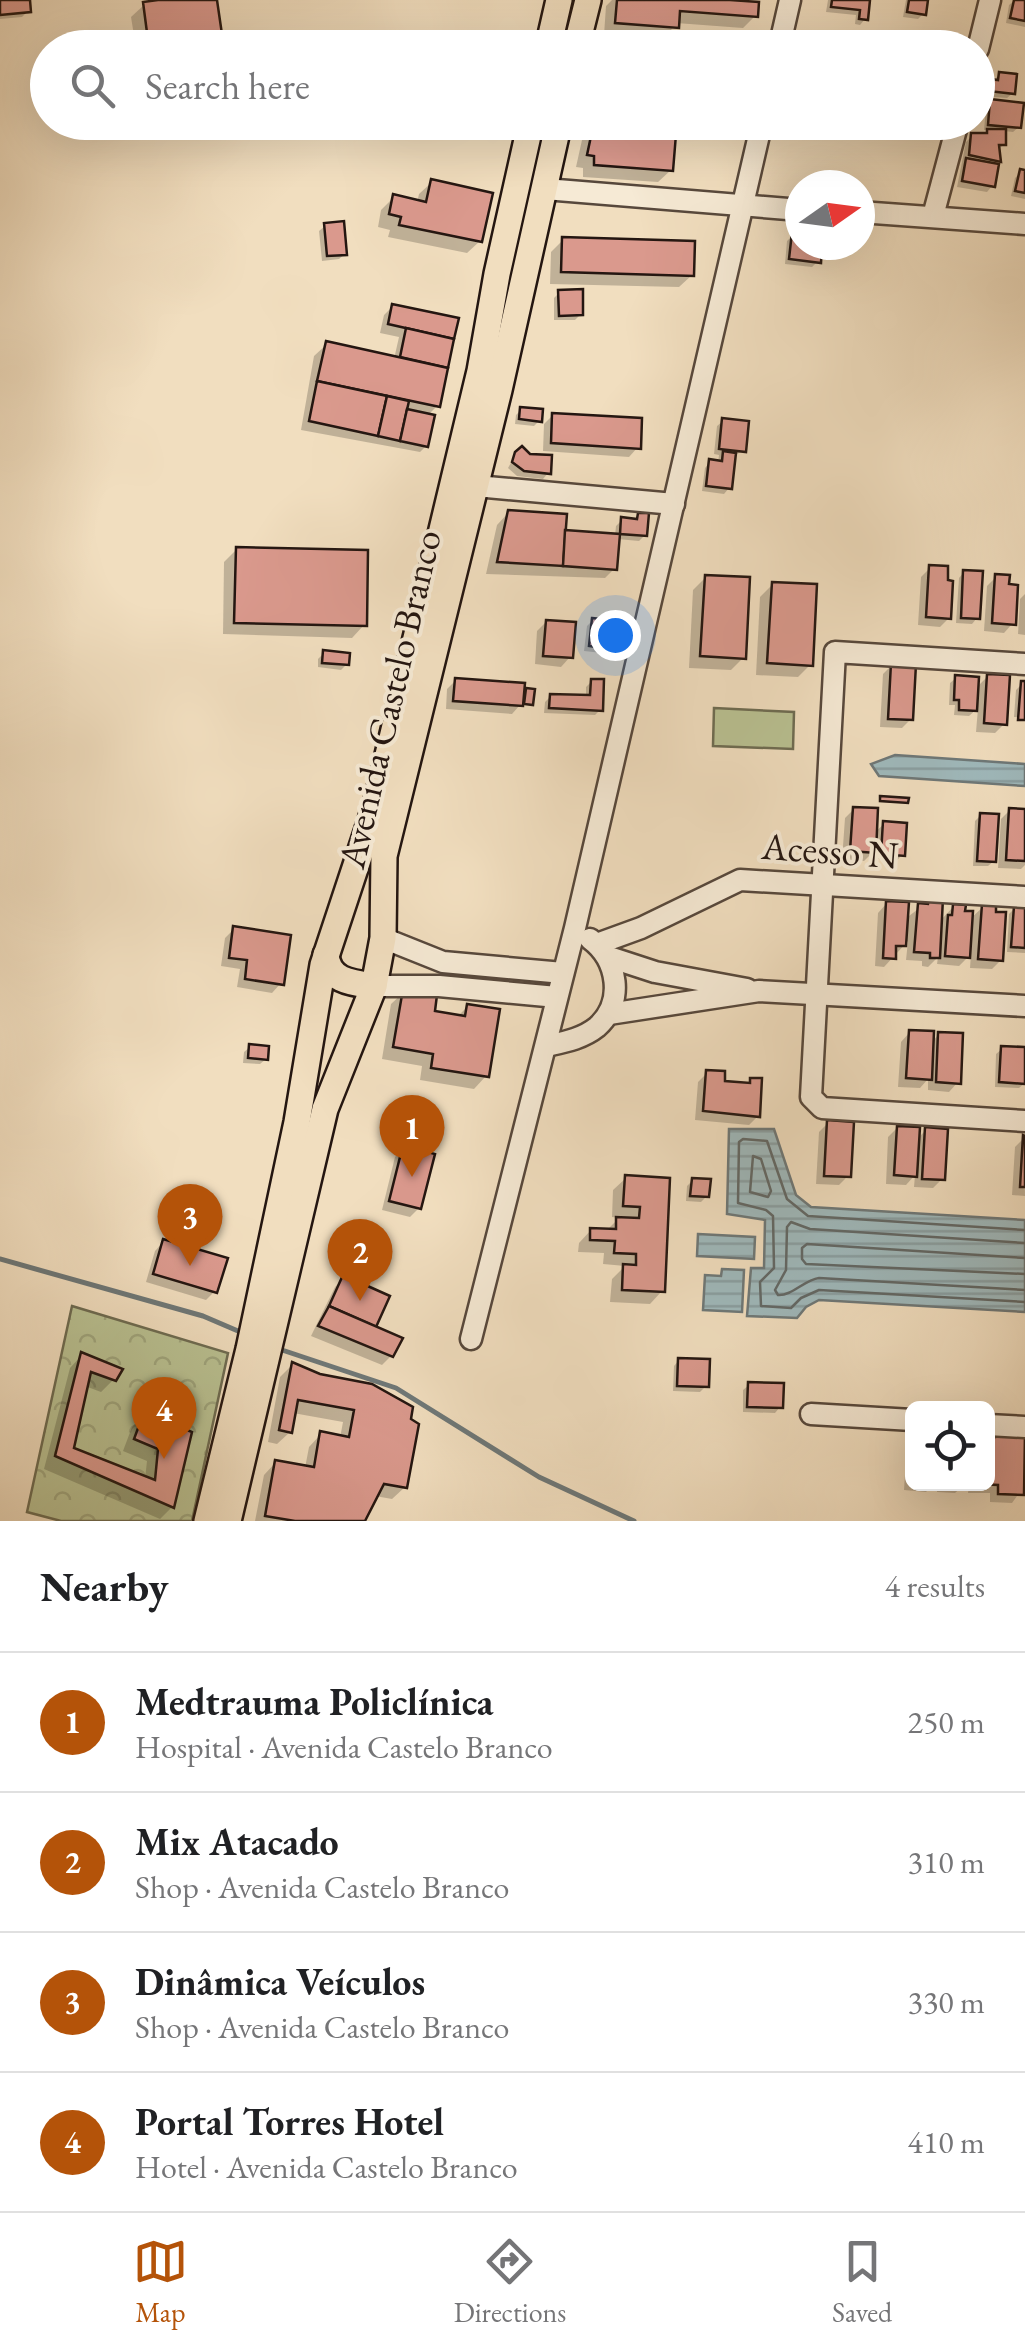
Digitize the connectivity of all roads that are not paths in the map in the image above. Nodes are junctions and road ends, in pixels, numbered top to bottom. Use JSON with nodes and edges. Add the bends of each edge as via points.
{"nodes":[{"id":1,"x":559,"y":0,"type":"edge"},
{"id":2,"x":578,"y":0,"type":"edge"},
{"id":3,"x":588,"y":0,"type":"edge"},
{"id":4,"x":790,"y":0,"type":"edge"},
{"id":5,"x":990,"y":0,"type":"edge"},
{"id":6,"x":552,"y":30,"type":"edge"},
{"id":7,"x":571,"y":30,"type":"edge"},
{"id":8,"x":580,"y":30,"type":"edge"},
{"id":9,"x":784,"y":30,"type":"edge"},
{"id":10,"x":982,"y":30,"type":"edge"},
{"id":11,"x":528,"y":140,"type":"edge"},
{"id":12,"x":549,"y":140,"type":"edge"},
{"id":13,"x":554,"y":140,"type":"edge"},
{"id":14,"x":758,"y":140,"type":"edge"},
{"id":15,"x":953,"y":140,"type":"edge"},
{"id":16,"x":546,"y":178,"type":"junction"},
{"id":17,"x":742,"y":208,"type":"junction"},
{"id":18,"x":785,"y":209,"type":"edge"},
{"id":19,"x":875,"y":213,"type":"edge"},
{"id":20,"x":933,"y":216,"type":"junction"},
{"id":21,"x":1025,"y":224,"type":"edge"},
{"id":22,"x":476,"y":486,"type":"junction"},
{"id":23,"x":674,"y":504,"type":"junction"},
{"id":24,"x":1025,"y":664,"type":"edge"},
{"id":25,"x":820,"y":885,"type":"junction"},
{"id":26,"x":1025,"y":897,"type":"edge"},
{"id":27,"x":575,"y":928,"type":"junction"},
{"id":28,"x":383,"y":938,"type":"junction"},
{"id":29,"x":329,"y":943,"type":"junction"},
{"id":30,"x":603,"y":951,"type":"junction"},
{"id":31,"x":443,"y":962,"type":"junction"},
{"id":32,"x":563,"y":972,"type":"junction"},
{"id":33,"x":374,"y":986,"type":"junction"},
{"id":34,"x":440,"y":986,"type":"junction"},
{"id":35,"x":759,"y":991,"type":"junction"},
{"id":36,"x":815,"y":993,"type":"junction"},
{"id":37,"x":557,"y":997,"type":"junction"},
{"id":38,"x":1025,"y":1006,"type":"edge"},
{"id":39,"x":609,"y":1014,"type":"junction"},
{"id":40,"x":546,"y":1046,"type":"junction"},
{"id":41,"x":1025,"y":1120,"type":"edge"},
{"id":42,"x":470,"y":1339,"type":"dead end"},
{"id":43,"x":811,"y":1414,"type":"dead end"},
{"id":44,"x":905,"y":1420,"type":"edge"},
{"id":45,"x":995,"y":1425,"type":"edge"},
{"id":46,"x":1025,"y":1427,"type":"edge"},
{"id":47,"x":207,"y":1521,"type":"edge"},
{"id":48,"x":228,"y":1521,"type":"edge"}],
"edges":[{"from":1,"to":6,"type":"main road"},
{"from":2,"to":7,"type":"main road"},
{"from":3,"to":8,"type":"main road"},
{"from":4,"to":9,"type":"street"},
{"from":5,"to":10,"type":"street"},
{"from":11,"to":29,"type":"main road","name":"Avenida Castelo Branco","via":[[380,786]]},
{"from":12,"to":16,"type":"main road"},
{"from":13,"to":16,"type":"main road","name":"Avenida Castelo Branco"},
{"from":14,"to":17,"type":"street"},
{"from":15,"to":20,"type":"street"},
{"from":16,"to":17,"type":"street"},
{"from":16,"to":22,"type":"main road","name":"Avenida Castelo Branco"},
{"from":17,"to":18,"type":"street"},
{"from":17,"to":23,"type":"street"},
{"from":19,"to":20,"type":"street"},
{"from":20,"to":21,"type":"street"},
{"from":22,"to":23,"type":"street"},
{"from":22,"to":28,"type":"main road","name":"Avenida Castelo Branco","via":[[384,856]]},
{"from":23,"to":27,"type":"street"},
{"from":24,"to":25,"type":"street","via":[[836,652]]},
{"from":25,"to":26,"type":"street","name":"Acesso N"},
{"from":25,"to":30,"type":"street","name":"Acesso N","via":[[740,880]]},
{"from":25,"to":36,"type":"street"},
{"from":27,"to":30,"type":"street"},
{"from":27,"to":32,"type":"street"},
{"from":28,"to":29,"type":"main road","via":[[357,925]]},
{"from":28,"to":31,"type":"street"},
{"from":28,"to":33,"type":"main road","name":"Avenida Castelo Branco"},
{"from":29,"to":33,"type":"main road","via":[[326,964],[338,978]]},
{"from":29,"to":47,"type":"main road","name":"Avenida Castelo Branco","via":[[298,1122]]},
{"from":30,"to":35,"type":"street","via":[[656,972]]},
{"from":30,"to":39,"type":"street","via":[[614,971]]},
{"from":31,"to":32,"type":"street"},
{"from":31,"to":34,"type":"street"},
{"from":32,"to":37,"type":"street"},
{"from":33,"to":34,"type":"street"},
{"from":33,"to":48,"type":"main road","name":"Avenida Castelo Branco","via":[[326,1109]]},
{"from":34,"to":37,"type":"street"},
{"from":35,"to":36,"type":"street"},
{"from":35,"to":39,"type":"street"},
{"from":36,"to":38,"type":"street"},
{"from":36,"to":41,"type":"street","via":[[811,1096],[822,1108]]},
{"from":37,"to":40,"type":"street"},
{"from":39,"to":40,"type":"street","via":[[582,1037]]},
{"from":40,"to":42,"type":"street"},
{"from":43,"to":44,"type":"street"},
{"from":45,"to":46,"type":"street"}]}
